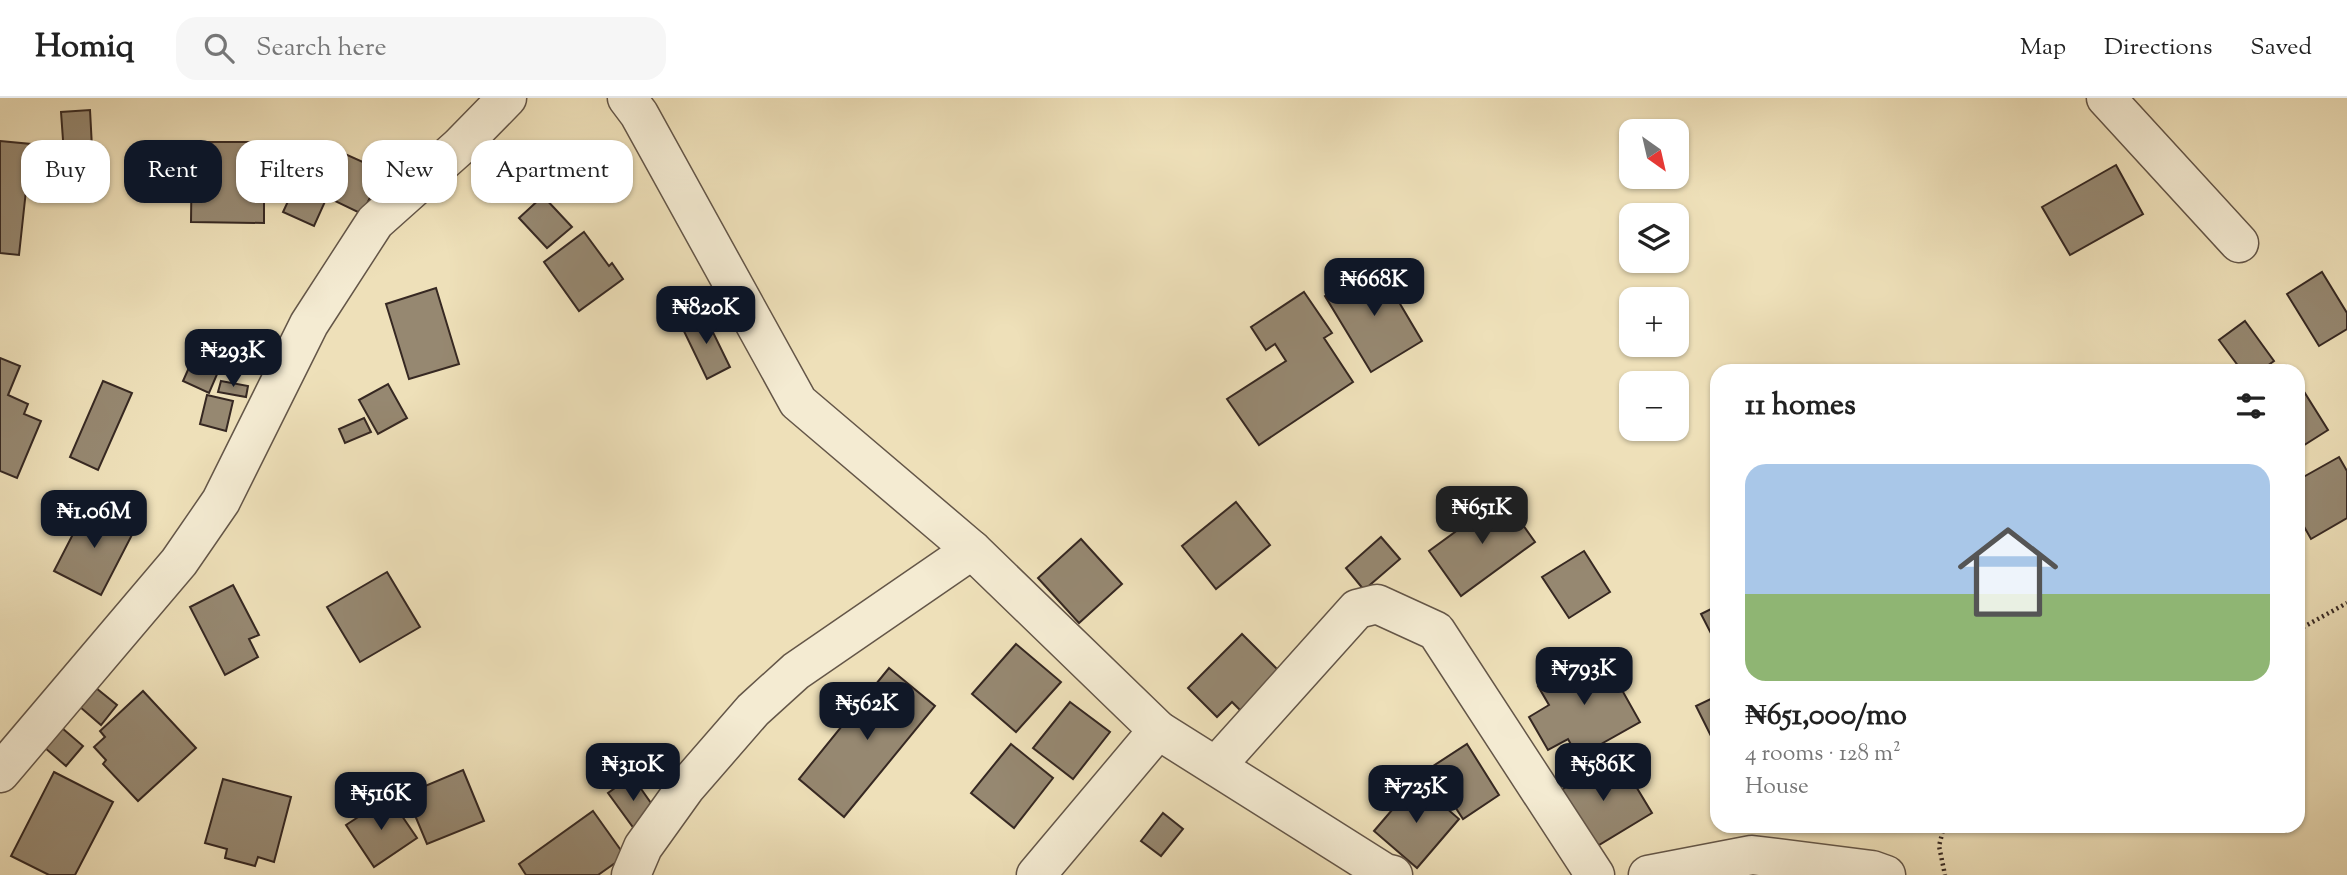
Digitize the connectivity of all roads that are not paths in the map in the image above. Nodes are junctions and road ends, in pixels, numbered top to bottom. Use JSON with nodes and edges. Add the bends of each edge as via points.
{"nodes":[{"id":1,"x":507,"y":98,"type":"edge"},
{"id":2,"x":627,"y":98,"type":"edge"},
{"id":3,"x":2106,"y":98,"type":"edge"},
{"id":4,"x":2238,"y":243,"type":"dead end"},
{"id":5,"x":972,"y":550,"type":"junction"},
{"id":6,"x":1157,"y":730,"type":"junction"},
{"id":7,"x":1216,"y":766,"type":"junction"},
{"id":8,"x":0,"y":773,"type":"edge"},
{"id":9,"x":631,"y":875,"type":"edge"},
{"id":10,"x":1036,"y":875,"type":"edge"},
{"id":11,"x":1394,"y":875,"type":"edge"},
{"id":12,"x":1595,"y":875,"type":"edge"},
{"id":13,"x":1648,"y":875,"type":"edge"},
{"id":14,"x":1886,"y":875,"type":"edge"}],
"edges":[{"from":1,"to":8,"type":"street","via":[[375,222],[309,324],[221,501],[179,562]]},
{"from":2,"to":5,"type":"street","via":[[798,402]]},
{"from":3,"to":4,"type":"street"},
{"from":5,"to":6,"type":"street"},
{"from":5,"to":9,"type":"street","via":[[796,671],[753,710],[687,787],[643,847]]},
{"from":6,"to":7,"type":"street"},
{"from":6,"to":10,"type":"street"},
{"from":7,"to":11,"type":"street"},
{"from":7,"to":12,"type":"street","via":[[1357,609],[1377,604],[1436,631]]},
{"from":13,"to":14,"type":"street","via":[[1752,855]]}]}
